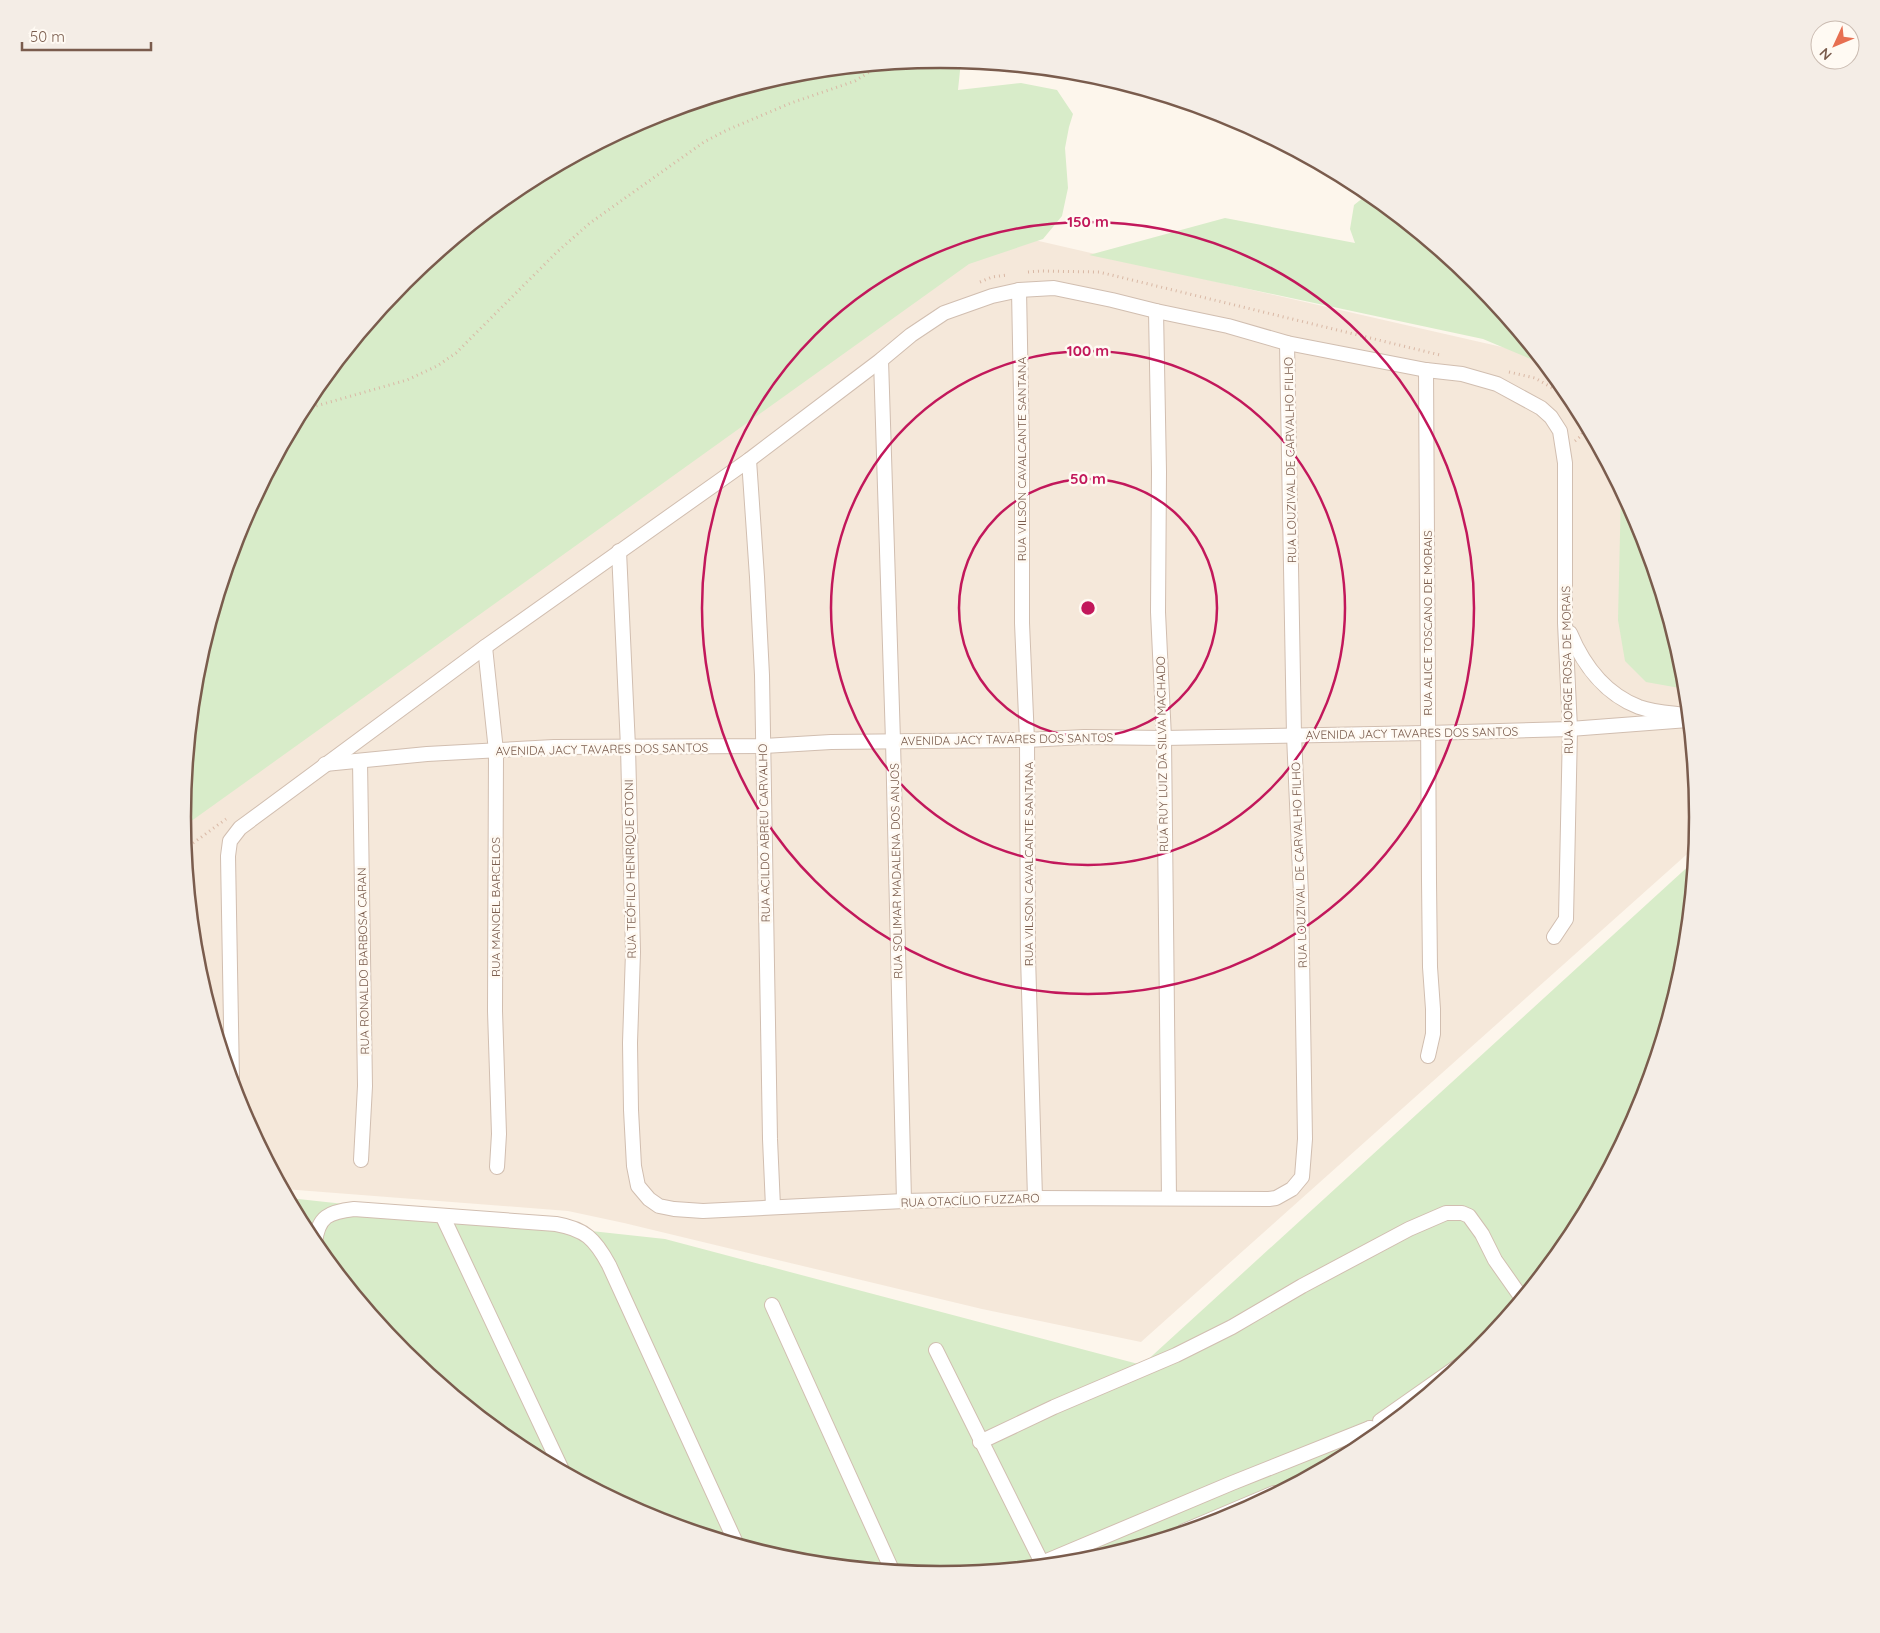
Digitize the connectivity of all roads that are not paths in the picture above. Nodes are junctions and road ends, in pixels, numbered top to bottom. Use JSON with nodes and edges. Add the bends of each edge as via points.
{"nodes":[{"id":1,"x":1019,"y":290,"type":"junction"},
{"id":2,"x":1156,"y":311,"type":"junction"},
{"id":3,"x":1287,"y":343,"type":"junction"},
{"id":4,"x":881,"y":360,"type":"junction"},
{"id":5,"x":1426,"y":370,"type":"junction"},
{"id":6,"x":749,"y":460,"type":"junction"},
{"id":7,"x":619,"y":551,"type":"junction"},
{"id":8,"x":1566,"y":623,"type":"junction"},
{"id":9,"x":485,"y":647,"type":"junction"},
{"id":10,"x":1682,"y":714,"type":"edge"},
{"id":11,"x":1683,"y":720,"type":"edge"},
{"id":12,"x":1570,"y":729,"type":"junction"},
{"id":13,"x":1428,"y":733,"type":"junction"},
{"id":14,"x":1294,"y":735,"type":"junction"},
{"id":15,"x":1164,"y":738,"type":"junction"},
{"id":16,"x":1027,"y":740,"type":"junction"},
{"id":17,"x":893,"y":741,"type":"junction"},
{"id":18,"x":764,"y":746,"type":"junction"},
{"id":19,"x":628,"y":747,"type":"junction"},
{"id":20,"x":496,"y":751,"type":"junction"},
{"id":21,"x":360,"y":761,"type":"junction"},
{"id":22,"x":326,"y":764,"type":"junction"},
{"id":23,"x":1554,"y":937,"type":"dead end"},
{"id":24,"x":1428,"y":1056,"type":"dead end"},
{"id":25,"x":232,"y":1059,"type":"edge"},
{"id":26,"x":361,"y":1160,"type":"dead end"},
{"id":27,"x":497,"y":1167,"type":"dead end"},
{"id":28,"x":1302,"y":1177,"type":"joint"},
{"id":29,"x":638,"y":1186,"type":"joint"},
{"id":30,"x":1035,"y":1198,"type":"junction"},
{"id":31,"x":1169,"y":1198,"type":"junction"},
{"id":32,"x":904,"y":1201,"type":"junction"},
{"id":33,"x":773,"y":1207,"type":"junction"},
{"id":34,"x":443,"y":1217,"type":"junction"},
{"id":35,"x":316,"y":1231,"type":"edge"},
{"id":36,"x":1518,"y":1292,"type":"edge"},
{"id":37,"x":772,"y":1305,"type":"dead end"},
{"id":38,"x":936,"y":1350,"type":"dead end"},
{"id":39,"x":1410,"y":1400,"type":"edge"},
{"id":40,"x":1380,"y":1422,"type":"edge"},
{"id":41,"x":1375,"y":1424,"type":"junction"},
{"id":42,"x":1367,"y":1431,"type":"edge"},
{"id":43,"x":980,"y":1442,"type":"junction"},
{"id":44,"x":557,"y":1460,"type":"edge"},
{"id":45,"x":733,"y":1536,"type":"edge"},
{"id":46,"x":1059,"y":1555,"type":"edge"},
{"id":47,"x":1037,"y":1559,"type":"edge"},
{"id":48,"x":889,"y":1564,"type":"edge"}],
"edges":[{"from":1,"to":2,"type":"street","name":"RUA JORGE ROSA DE MORAIS","via":[[1054,288]]},
{"from":1,"to":4,"type":"street","name":"RUA JORGE ROSA DE MORAIS","via":[[944,313]]},
{"from":1,"to":16,"type":"street","name":"RUA VILSON CAVALCANTE SANTANA","via":[[1022,623]]},
{"from":2,"to":3,"type":"street","name":"RUA JORGE ROSA DE MORAIS","via":[[1228,326]]},
{"from":2,"to":15,"type":"street","name":"RUA RUY LUIZ DA SILVA MACHADO","via":[[1158,612]]},
{"from":3,"to":5,"type":"street","name":"RUA JORGE ROSA DE MORAIS"},
{"from":3,"to":14,"type":"street","name":"RUA LOUZIVAL DE CARVALHO FILHO"},
{"from":4,"to":6,"type":"street","name":"RUA JORGE ROSA DE MORAIS"},
{"from":4,"to":17,"type":"street","name":"RUA SOLIMAR MADALENA DOS ANJOS"},
{"from":5,"to":8,"type":"street","name":"RUA JORGE ROSA DE MORAIS","via":[[1462,374],[1497,384],[1541,408],[1560,430],[1565,463]]},
{"from":5,"to":13,"type":"street","name":"RUA ALICE TOSCANO DE MORAIS"},
{"from":6,"to":7,"type":"street","name":"RUA JORGE ROSA DE MORAIS"},
{"from":6,"to":18,"type":"street","name":"RUA ACILDO ABREU CARVALHO","via":[[758,577]]},
{"from":7,"to":9,"type":"street","name":"RUA JORGE ROSA DE MORAIS"},
{"from":7,"to":19,"type":"street","name":"RUA TEÓFILO HENRIQUE OTONI"},
{"from":8,"to":10,"type":"street","via":[[1589,668],[1619,697],[1640,707]]},
{"from":8,"to":12,"type":"street","name":"RUA JORGE ROSA DE MORAIS"},
{"from":9,"to":20,"type":"street","name":"RUA MANOEL BARCELOS"},
{"from":9,"to":22,"type":"street","name":"RUA JORGE ROSA DE MORAIS"},
{"from":11,"to":12,"type":"street","name":"AVENIDA JACY TAVARES DOS SANTOS"},
{"from":12,"to":13,"type":"street","name":"AVENIDA JACY TAVARES DOS SANTOS"},
{"from":12,"to":23,"type":"street","name":"RUA JORGE ROSA DE MORAIS","via":[[1566,919]]},
{"from":13,"to":14,"type":"street","name":"AVENIDA JACY TAVARES DOS SANTOS"},
{"from":13,"to":24,"type":"street","name":"RUA ALICE TOSCANO DE MORAIS","via":[[1433,1034]]},
{"from":14,"to":15,"type":"street","name":"AVENIDA JACY TAVARES DOS SANTOS"},
{"from":14,"to":28,"type":"street","name":"RUA LOUZIVAL DE CARVALHO FILHO","via":[[1303,1000],[1305,1139]]},
{"from":15,"to":16,"type":"street","name":"AVENIDA JACY TAVARES DOS SANTOS"},
{"from":15,"to":31,"type":"street","name":"RUA RUY LUIZ DA SILVA MACHADO"},
{"from":16,"to":17,"type":"street","name":"AVENIDA JACY TAVARES DOS SANTOS"},
{"from":16,"to":30,"type":"street","name":"RUA VILSON CAVALCANTE SANTANA","via":[[1028,956]]},
{"from":17,"to":18,"type":"street","name":"AVENIDA JACY TAVARES DOS SANTOS"},
{"from":17,"to":32,"type":"street","name":"RUA SOLIMAR MADALENA DOS ANJOS"},
{"from":18,"to":19,"type":"street","name":"AVENIDA JACY TAVARES DOS SANTOS"},
{"from":18,"to":33,"type":"street","name":"RUA ACILDO ABREU CARVALHO"},
{"from":19,"to":20,"type":"street","name":"AVENIDA JACY TAVARES DOS SANTOS"},
{"from":19,"to":29,"type":"street","name":"RUA TEÓFILO HENRIQUE OTONI","via":[[633,952],[631,1110]]},
{"from":20,"to":21,"type":"street","name":"AVENIDA JACY TAVARES DOS SANTOS"},
{"from":20,"to":27,"type":"street","name":"RUA MANOEL BARCELOS"},
{"from":21,"to":22,"type":"street","name":"AVENIDA JACY TAVARES DOS SANTOS"},
{"from":21,"to":26,"type":"street","name":"RUA RONALDO BARBOSA CARAN","via":[[365,1077]]},
{"from":22,"to":25,"type":"street","name":"RUA JORGE ROSA DE MORAIS","via":[[240,828],[230,841]]},
{"from":28,"to":31,"type":"street","name":"RUA OTACÍLIO FUZZARO","via":[[1292,1189],[1276,1198]]},
{"from":29,"to":33,"type":"street","name":"RUA OTACÍLIO FUZZARO","via":[[659,1206],[674,1209],[703,1211]]},
{"from":30,"to":31,"type":"street","name":"RUA OTACÍLIO FUZZARO"},
{"from":30,"to":32,"type":"street","name":"RUA OTACÍLIO FUZZARO"},
{"from":32,"to":33,"type":"street","name":"RUA OTACÍLIO FUZZARO"},
{"from":34,"to":35,"type":"street","via":[[354,1209],[335,1211],[323,1219]]},
{"from":34,"to":44,"type":"street"},
{"from":34,"to":45,"type":"street","via":[[556,1224],[573,1227],[588,1235],[609,1265]]},
{"from":36,"to":43,"type":"street","via":[[1470,1216],[1446,1213],[1302,1286],[1232,1327]]},
{"from":37,"to":48,"type":"street"},
{"from":38,"to":43,"type":"street"},
{"from":39,"to":41,"type":"street"},
{"from":40,"to":41,"type":"street"},
{"from":41,"to":42,"type":"street"},
{"from":41,"to":46,"type":"street"},
{"from":43,"to":47,"type":"street"}]}
